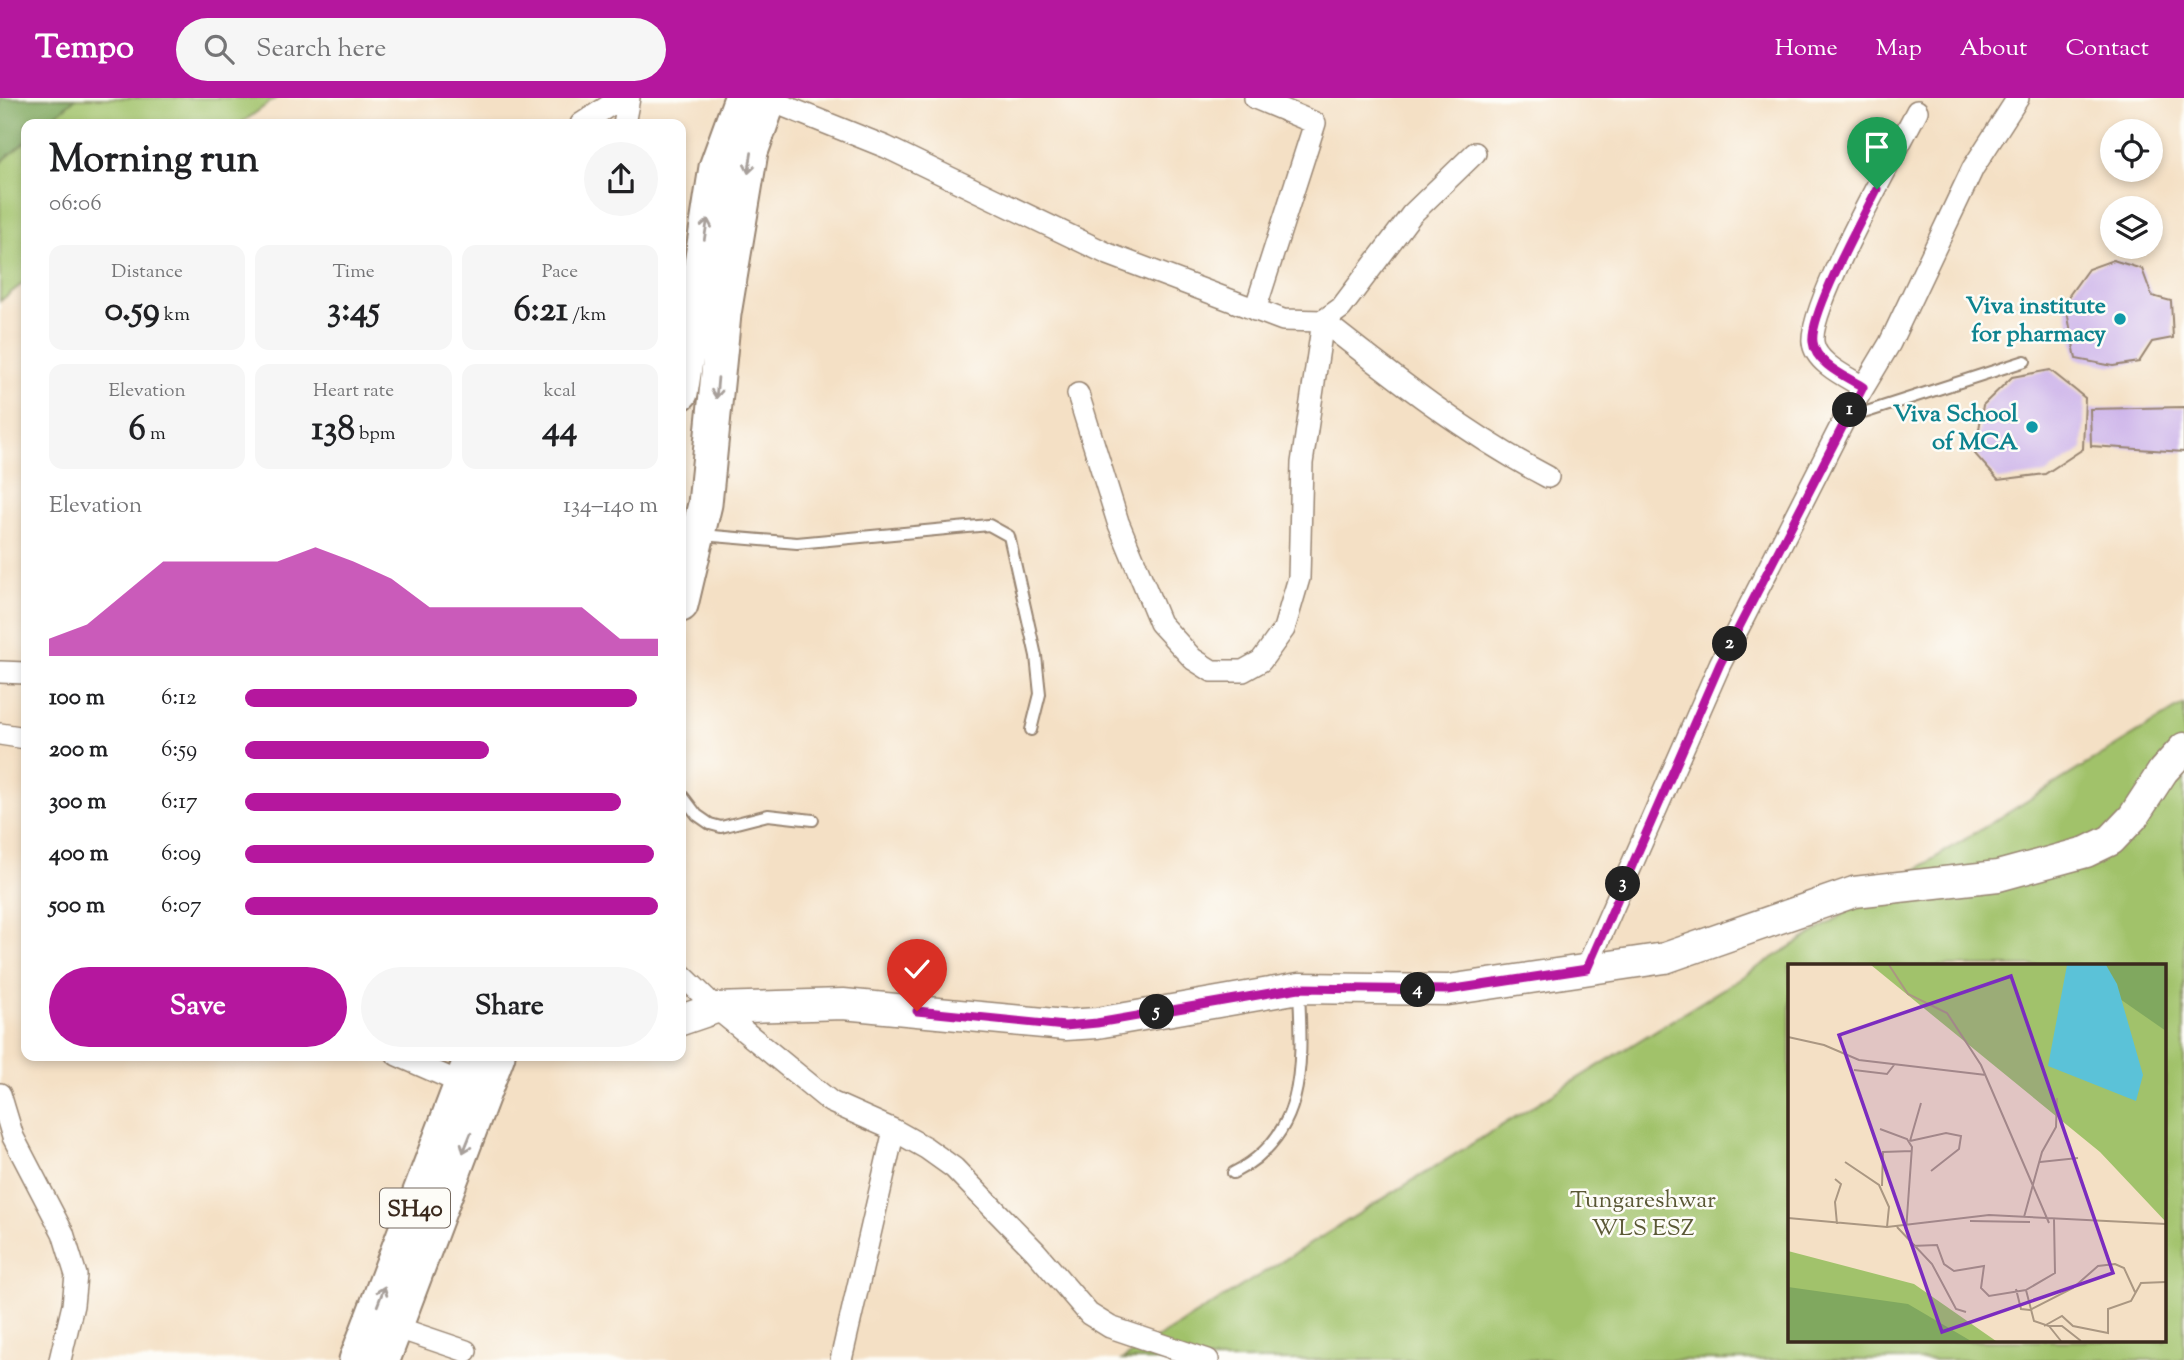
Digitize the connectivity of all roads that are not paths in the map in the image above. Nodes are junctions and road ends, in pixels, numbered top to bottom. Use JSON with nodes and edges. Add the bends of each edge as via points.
{"nodes":[{"id":1,"x":621,"y":98,"type":"edge"},
{"id":2,"x":629,"y":98,"type":"edge"},
{"id":3,"x":1255,"y":98,"type":"edge"},
{"id":4,"x":2018,"y":98,"type":"edge"},
{"id":5,"x":761,"y":99,"type":"edge"},
{"id":6,"x":1917,"y":111,"type":"dead end"},
{"id":7,"x":589,"y":119,"type":"edge"},
{"id":8,"x":625,"y":119,"type":"edge"},
{"id":9,"x":1475,"y":153,"type":"dead end"},
{"id":10,"x":1255,"y":310,"type":"junction"},
{"id":11,"x":1322,"y":321,"type":"junction"},
{"id":12,"x":686,"y":361,"type":"edge"},
{"id":13,"x":2025,"y":361,"type":"dead end"},
{"id":14,"x":1863,"y":387,"type":"junction"},
{"id":15,"x":1078,"y":394,"type":"dead end"},
{"id":16,"x":1844,"y":419,"type":"junction"},
{"id":17,"x":1548,"y":477,"type":"dead end"},
{"id":18,"x":699,"y":535,"type":"junction"},
{"id":19,"x":686,"y":586,"type":"edge"},
{"id":20,"x":0,"y":672,"type":"edge"},
{"id":21,"x":21,"y":673,"type":"edge"},
{"id":22,"x":1031,"y":730,"type":"dead end"},
{"id":23,"x":0,"y":734,"type":"edge"},
{"id":24,"x":21,"y":737,"type":"edge"},
{"id":25,"x":2184,"y":748,"type":"edge"},
{"id":26,"x":686,"y":801,"type":"edge"},
{"id":27,"x":813,"y":820,"type":"dead end"},
{"id":28,"x":1587,"y":969,"type":"junction"},
{"id":29,"x":686,"y":979,"type":"edge"},
{"id":30,"x":1299,"y":988,"type":"junction"},
{"id":31,"x":716,"y":1008,"type":"junction"},
{"id":32,"x":686,"y":1018,"type":"edge"},
{"id":33,"x":418,"y":1061,"type":"edge"},
{"id":34,"x":491,"y":1061,"type":"edge"},
{"id":35,"x":473,"y":1077,"type":"edge"},
{"id":36,"x":0,"y":1094,"type":"edge"},
{"id":37,"x":894,"y":1130,"type":"junction"},
{"id":38,"x":1233,"y":1173,"type":"dead end"},
{"id":39,"x":395,"y":1327,"type":"junction"},
{"id":40,"x":466,"y":1351,"type":"dead end"},
{"id":41,"x":60,"y":1360,"type":"edge"},
{"id":42,"x":356,"y":1360,"type":"edge"},
{"id":43,"x":383,"y":1360,"type":"edge"},
{"id":44,"x":841,"y":1360,"type":"edge"},
{"id":45,"x":1209,"y":1360,"type":"edge"}],
"edges":[{"from":1,"to":7,"type":"street"},
{"from":2,"to":8,"type":"street"},
{"from":3,"to":10,"type":"street","via":[[1315,123]]},
{"from":4,"to":14,"type":"street","via":[[1973,168],[1890,343]]},
{"from":5,"to":10,"type":"street","via":[[886,147],[1108,254]]},
{"from":12,"to":5,"type":"main road","one_way":true,"via":[[716,167]]},
{"from":5,"to":18,"type":"main road","one_way":true,"via":[[724,314]]},
{"from":6,"to":14,"type":"street","via":[[1837,268],[1816,321],[1812,343],[1819,357]]},
{"from":9,"to":11,"type":"street","via":[[1412,214],[1358,289]]},
{"from":10,"to":11,"type":"street","via":[[1283,320]]},
{"from":11,"to":15,"type":"street","via":[[1302,463],[1299,578],[1283,629],[1261,661],[1242,671],[1212,671],[1193,659],[1160,623],[1118,522]]},
{"from":11,"to":17,"type":"street","via":[[1412,392]]},
{"from":13,"to":16,"type":"lane"},
{"from":14,"to":16,"type":"street"},
{"from":16,"to":28,"type":"street","via":[[1720,664]]},
{"from":18,"to":19,"type":"main road"},
{"from":18,"to":22,"type":"lane","via":[[797,543],[989,525],[999,529],[1009,536],[1036,656],[1040,694]]},
{"from":20,"to":21,"type":"street"},
{"from":23,"to":24,"type":"street"},
{"from":25,"to":28,"type":"street","via":[[2133,817],[2111,840],[2086,852],[1998,876],[1854,892],[1665,958]]},
{"from":26,"to":27,"type":"lane","via":[[697,815],[721,827],[768,815]]},
{"from":28,"to":30,"type":"street","via":[[1448,990]]},
{"from":29,"to":31,"type":"street"},
{"from":30,"to":31,"type":"street","via":[[1065,1026],[843,1004]]},
{"from":30,"to":38,"type":"lane","via":[[1302,1065],[1293,1108],[1271,1146]]},
{"from":31,"to":32,"type":"street"},
{"from":31,"to":37,"type":"street","via":[[831,1102]]},
{"from":33,"to":35,"type":"street"},
{"from":34,"to":35,"type":"main road"},
{"from":35,"to":39,"type":"main road","one_way":true},
{"from":42,"to":35,"type":"main road","number":"SH40","one_way":true},
{"from":36,"to":41,"type":"street","via":[[13,1137],[62,1233],[76,1275]]},
{"from":37,"to":44,"type":"street"},
{"from":37,"to":45,"type":"street","via":[[954,1168],[1090,1314],[1110,1327]]},
{"from":39,"to":40,"type":"street"},
{"from":39,"to":43,"type":"main road"}]}
